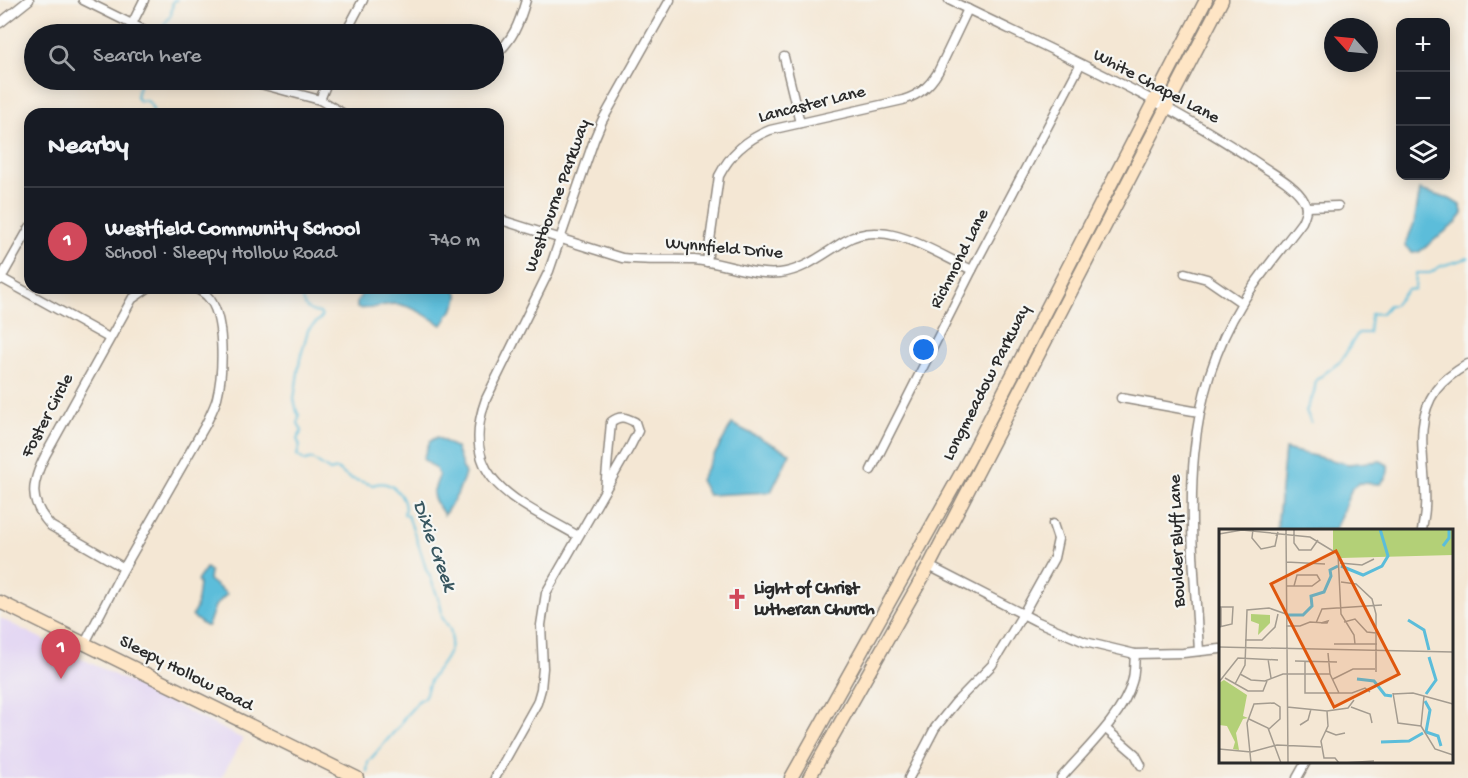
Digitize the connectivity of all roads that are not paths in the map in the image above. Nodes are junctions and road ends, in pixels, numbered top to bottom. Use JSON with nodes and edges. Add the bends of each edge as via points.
{"nodes":[{"id":1,"x":29,"y":0,"type":"edge"},
{"id":2,"x":83,"y":0,"type":"edge"},
{"id":3,"x":144,"y":0,"type":"edge"},
{"id":4,"x":363,"y":0,"type":"edge"},
{"id":5,"x":526,"y":0,"type":"edge"},
{"id":6,"x":670,"y":0,"type":"edge"},
{"id":7,"x":949,"y":0,"type":"edge"},
{"id":8,"x":1206,"y":0,"type":"edge"},
{"id":9,"x":1222,"y":0,"type":"edge"},
{"id":10,"x":968,"y":9,"type":"junction"},
{"id":11,"x":0,"y":23,"type":"edge"},
{"id":12,"x":132,"y":24,"type":"joint"},
{"id":13,"x":350,"y":24,"type":"edge"},
{"id":14,"x":504,"y":48,"type":"edge"},
{"id":15,"x":784,"y":57,"type":"dead end"},
{"id":16,"x":1080,"y":65,"type":"junction"},
{"id":17,"x":283,"y":90,"type":"edge"},
{"id":18,"x":324,"y":90,"type":"edge"},
{"id":19,"x":320,"y":100,"type":"junction"},
{"id":20,"x":1154,"y":101,"type":"junction"},
{"id":21,"x":334,"y":108,"type":"edge"},
{"id":22,"x":1166,"y":108,"type":"junction"},
{"id":23,"x":800,"y":123,"type":"junction"},
{"id":24,"x":1338,"y":206,"type":"dead end"},
{"id":25,"x":1306,"y":207,"type":"junction"},
{"id":26,"x":504,"y":221,"type":"edge"},
{"id":27,"x":24,"y":237,"type":"edge"},
{"id":28,"x":560,"y":240,"type":"junction"},
{"id":29,"x":707,"y":262,"type":"junction"},
{"id":30,"x":972,"y":270,"type":"junction"},
{"id":31,"x":1185,"y":273,"type":"dead end"},
{"id":32,"x":0,"y":279,"type":"edge"},
{"id":33,"x":24,"y":292,"type":"edge"},
{"id":34,"x":28,"y":294,"type":"edge"},
{"id":35,"x":139,"y":294,"type":"edge"},
{"id":36,"x":204,"y":294,"type":"edge"},
{"id":37,"x":1242,"y":303,"type":"junction"},
{"id":38,"x":109,"y":338,"type":"junction"},
{"id":39,"x":1468,"y":364,"type":"edge"},
{"id":40,"x":1121,"y":398,"type":"dead end"},
{"id":41,"x":1199,"y":412,"type":"junction"},
{"id":42,"x":871,"y":470,"type":"dead end"},
{"id":43,"x":605,"y":490,"type":"junction"},
{"id":44,"x":1053,"y":524,"type":"dead end"},
{"id":45,"x":1422,"y":529,"type":"edge"},
{"id":46,"x":578,"y":536,"type":"junction"},
{"id":47,"x":928,"y":566,"type":"junction"},
{"id":48,"x":124,"y":568,"type":"junction"},
{"id":49,"x":0,"y":602,"type":"edge"},
{"id":50,"x":1023,"y":614,"type":"junction"},
{"id":51,"x":85,"y":643,"type":"junction"},
{"id":52,"x":1219,"y":649,"type":"edge"},
{"id":53,"x":1199,"y":651,"type":"junction"},
{"id":54,"x":1135,"y":654,"type":"junction"},
{"id":55,"x":1106,"y":729,"type":"junction"},
{"id":56,"x":1305,"y":763,"type":"edge"},
{"id":57,"x":1141,"y":765,"type":"dead end"},
{"id":58,"x":356,"y":778,"type":"edge"},
{"id":59,"x":495,"y":778,"type":"edge"},
{"id":60,"x":791,"y":778,"type":"edge"},
{"id":61,"x":809,"y":778,"type":"edge"},
{"id":62,"x":909,"y":778,"type":"edge"},
{"id":63,"x":1060,"y":778,"type":"edge"},
{"id":64,"x":1297,"y":778,"type":"edge"}],
"edges":[{"from":1,"to":11,"type":"street"},
{"from":2,"to":12,"type":"street"},
{"from":3,"to":12,"type":"street"},
{"from":4,"to":13,"type":"street"},
{"from":5,"to":14,"type":"street","via":[[520,22]]},
{"from":6,"to":28,"type":"street","name":"Westbourne Parkway","via":[[598,130]]},
{"from":7,"to":10,"type":"street","name":"White Chapel Lane"},
{"from":8,"to":20,"type":"street","name":"Longmeadow Parkway"},
{"from":9,"to":22,"type":"street","name":"Longmeadow Parkway"},
{"from":10,"to":16,"type":"street","name":"White Chapel Lane"},
{"from":10,"to":23,"type":"street","name":"Lancaster Lane","via":[[933,82],[922,91],[903,100]]},
{"from":15,"to":23,"type":"street"},
{"from":16,"to":20,"type":"street","name":"White Chapel Lane"},
{"from":16,"to":30,"type":"street","name":"Richmond Lane"},
{"from":17,"to":19,"type":"street"},
{"from":18,"to":19,"type":"street"},
{"from":19,"to":21,"type":"street"},
{"from":20,"to":22,"type":"street","name":"White Chapel Lane"},
{"from":20,"to":60,"type":"street","name":"Longmeadow Parkway","via":[[969,459]]},
{"from":22,"to":25,"type":"street","name":"White Chapel Lane","via":[[1270,172],[1297,193]]},
{"from":22,"to":47,"type":"street","name":"Longmeadow Parkway"},
{"from":23,"to":29,"type":"street","name":"Lancaster Lane","via":[[753,136],[724,165],[715,192]]},
{"from":24,"to":25,"type":"street"},
{"from":25,"to":37,"type":"street","name":"Boulder Bluff Lane","via":[[1302,222]]},
{"from":26,"to":28,"type":"street","name":"Wynnfield Drive"},
{"from":27,"to":32,"type":"street"},
{"from":28,"to":29,"type":"street","name":"Wynnfield Drive","via":[[621,258]]},
{"from":28,"to":46,"type":"street","name":"Westbourne Parkway","via":[[549,271],[486,399],[480,414],[478,441],[494,482],[513,498]]},
{"from":29,"to":30,"type":"street","name":"Wynnfield Drive","via":[[777,273],[795,270],[847,240],[881,233],[901,236]]},
{"from":30,"to":42,"type":"street","name":"Richmond Lane"},
{"from":31,"to":37,"type":"street","via":[[1207,279]]},
{"from":32,"to":33,"type":"street"},
{"from":34,"to":38,"type":"street"},
{"from":35,"to":38,"type":"street","name":"Foster Circle","via":[[132,299]]},
{"from":36,"to":48,"type":"street","via":[[217,314],[222,337],[217,399]]},
{"from":37,"to":41,"type":"street","name":"Boulder Bluff Lane","via":[[1215,360]]},
{"from":38,"to":48,"type":"street","name":"Foster Circle","via":[[38,469],[33,487],[35,502],[51,526]]},
{"from":39,"to":45,"type":"street","via":[[1435,390],[1425,415]]},
{"from":40,"to":41,"type":"street"},
{"from":41,"to":53,"type":"street","name":"Boulder Bluff Lane","via":[[1190,501]]},
{"from":43,"to":43,"type":"street","via":[[638,431],[635,422],[626,417],[611,422]]},
{"from":43,"to":46,"type":"street"},
{"from":44,"to":50,"type":"street","via":[[1058,539],[1054,558]]},
{"from":46,"to":59,"type":"street","via":[[546,593],[541,624],[542,689]]},
{"from":47,"to":50,"type":"street"},
{"from":47,"to":61,"type":"street","name":"Longmeadow Parkway"},
{"from":48,"to":51,"type":"street"},
{"from":49,"to":51,"type":"street","name":"Sleepy Hollow Road"},
{"from":50,"to":54,"type":"street","via":[[1085,642]]},
{"from":50,"to":62,"type":"street","via":[[993,665],[935,728]]},
{"from":51,"to":58,"type":"street","name":"Sleepy Hollow Road"},
{"from":52,"to":53,"type":"street"},
{"from":53,"to":54,"type":"street"},
{"from":54,"to":55,"type":"street","via":[[1132,682]]},
{"from":55,"to":57,"type":"street","via":[[1135,754]]},
{"from":55,"to":63,"type":"street"},
{"from":56,"to":64,"type":"street"}]}
